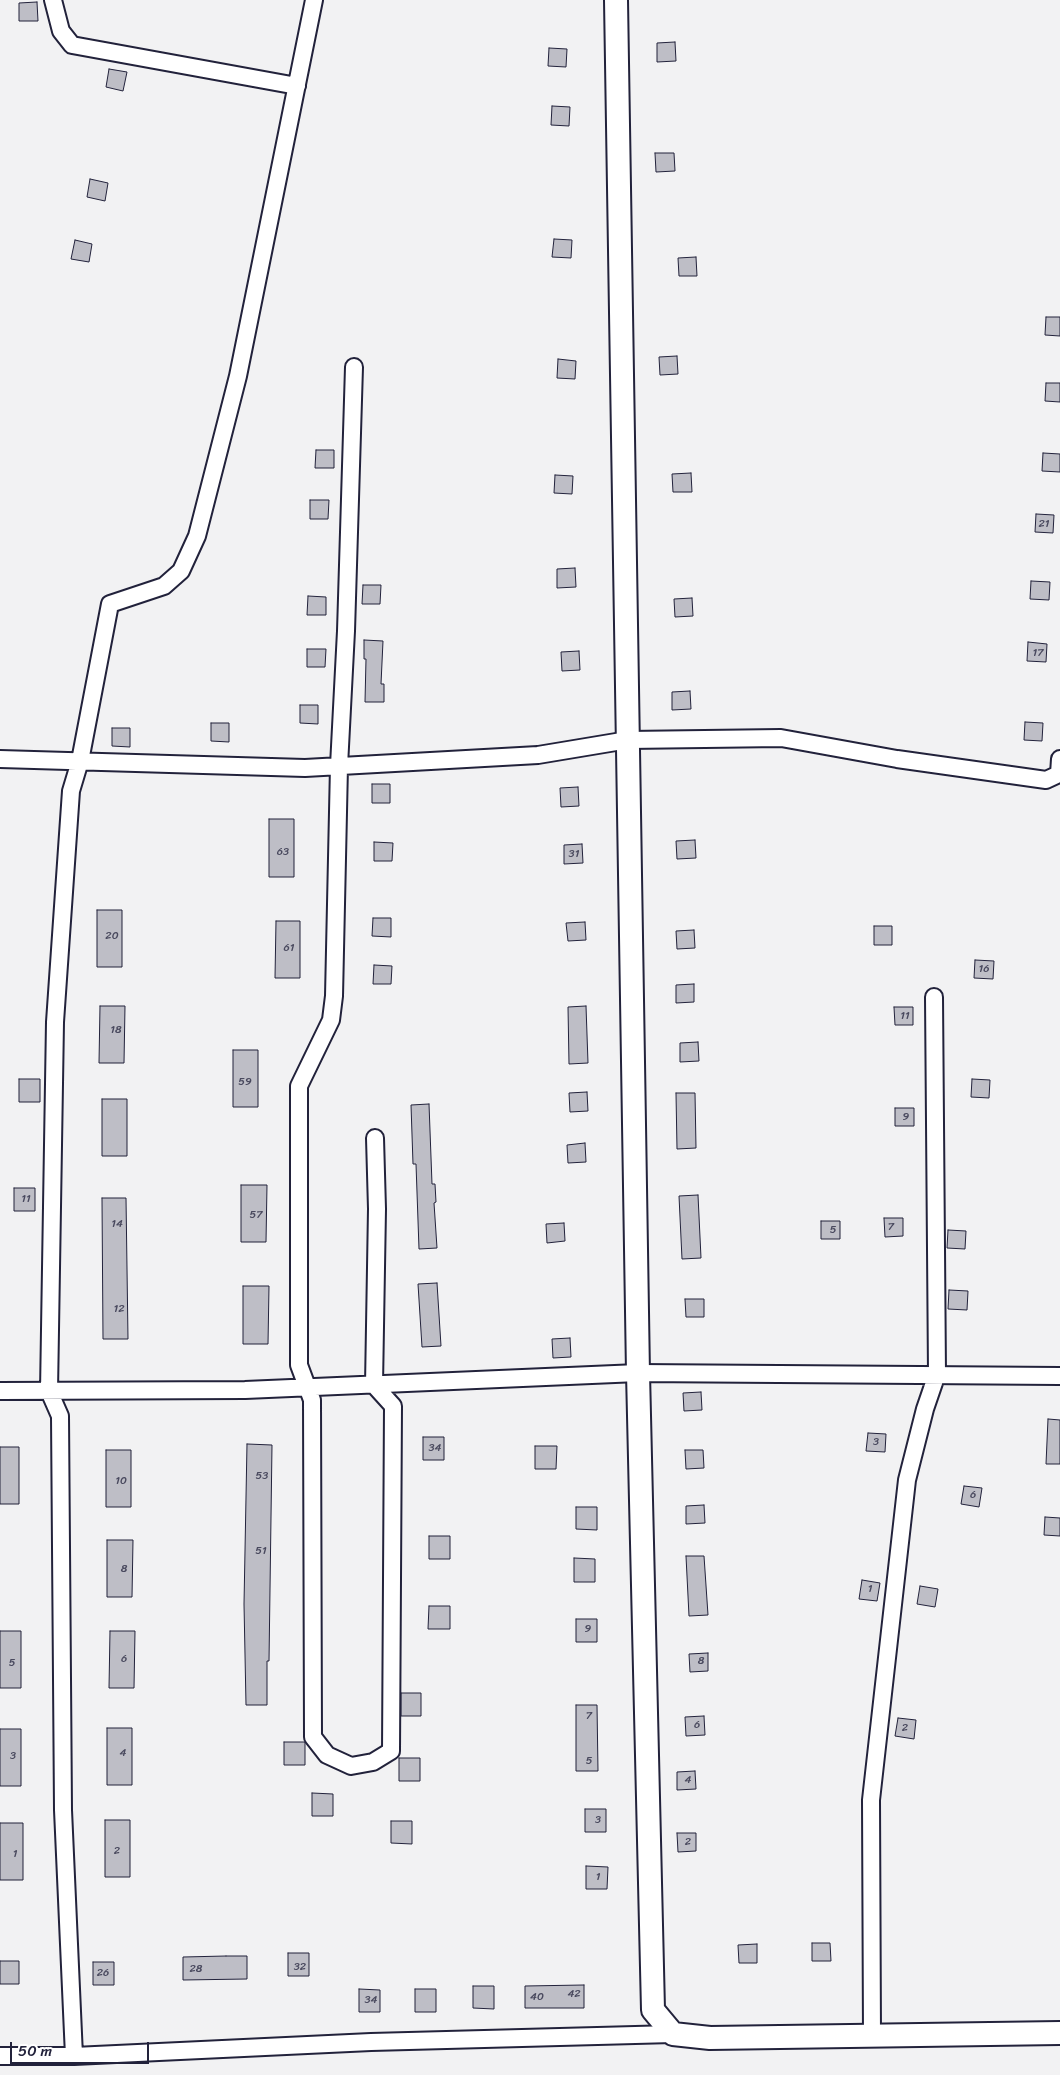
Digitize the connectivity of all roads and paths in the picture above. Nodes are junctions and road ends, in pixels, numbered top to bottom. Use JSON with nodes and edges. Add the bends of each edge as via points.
{"nodes":[{"id":1,"x":53,"y":0,"type":"edge"},
{"id":2,"x":314,"y":0,"type":"edge"},
{"id":3,"x":616,"y":0,"type":"edge"},
{"id":4,"x":297,"y":86,"type":"junction"},
{"id":5,"x":354,"y":367,"type":"dead end"},
{"id":6,"x":628,"y":740,"type":"junction"},
{"id":7,"x":0,"y":759,"type":"edge"},
{"id":8,"x":1060,"y":759,"type":"edge"},
{"id":9,"x":80,"y":761,"type":"junction"},
{"id":10,"x":339,"y":766,"type":"junction"},
{"id":11,"x":934,"y":996,"type":"dead end"},
{"id":12,"x":375,"y":1138,"type":"dead end"},
{"id":13,"x":638,"y":1373,"type":"junction"},
{"id":14,"x":937,"y":1374,"type":"junction"},
{"id":15,"x":1060,"y":1376,"type":"edge"},
{"id":16,"x":374,"y":1384,"type":"junction"},
{"id":17,"x":307,"y":1388,"type":"junction"},
{"id":18,"x":0,"y":1391,"type":"edge"},
{"id":19,"x":49,"y":1391,"type":"junction"},
{"id":20,"x":1060,"y":2033,"type":"edge"},
{"id":21,"x":673,"y":2034,"type":"junction"},
{"id":22,"x":872,"y":2036,"type":"junction"},
{"id":23,"x":0,"y":2056,"type":"edge"},
{"id":24,"x":74,"y":2056,"type":"junction"}],
"edges":[{"from":1,"to":4,"type":"street","via":[[61,31],[72,45]]},
{"from":2,"to":4,"type":"street"},
{"from":3,"to":6,"type":"main road"},
{"from":4,"to":9,"type":"street","via":[[238,376],[197,536],[181,571],[164,586],[110,604]]},
{"from":5,"to":10,"type":"street","via":[[347,621]]},
{"from":6,"to":8,"type":"street","via":[[781,738],[897,759],[1046,780],[1059,774]]},
{"from":6,"to":10,"type":"street","via":[[538,755]]},
{"from":6,"to":13,"type":"main road"},
{"from":7,"to":9,"type":"street"},
{"from":9,"to":10,"type":"street","via":[[305,768]]},
{"from":9,"to":19,"type":"street","via":[[71,791],[55,1022]]},
{"from":10,"to":17,"type":"street","via":[[331,1020],[299,1086],[299,1365]]},
{"from":11,"to":14,"type":"street"},
{"from":12,"to":16,"type":"street"},
{"from":13,"to":14,"type":"street"},
{"from":13,"to":16,"type":"street"},
{"from":13,"to":21,"type":"main road","via":[[653,2010]]},
{"from":14,"to":15,"type":"street"},
{"from":14,"to":22,"type":"street","via":[[907,1480],[871,1800]]},
{"from":16,"to":17,"type":"street"},
{"from":16,"to":17,"type":"street","via":[[393,1406],[391,1751],[373,1762],[351,1766],[327,1755],[313,1737],[312,1400]]},
{"from":17,"to":19,"type":"street"},
{"from":18,"to":19,"type":"street"},
{"from":19,"to":24,"type":"street","via":[[60,1416],[62,1810]]},
{"from":20,"to":22,"type":"main road"},
{"from":21,"to":22,"type":"main road","via":[[710,2038]]},
{"from":21,"to":24,"type":"street","via":[[371,2042]]},
{"from":23,"to":24,"type":"street"}]}
